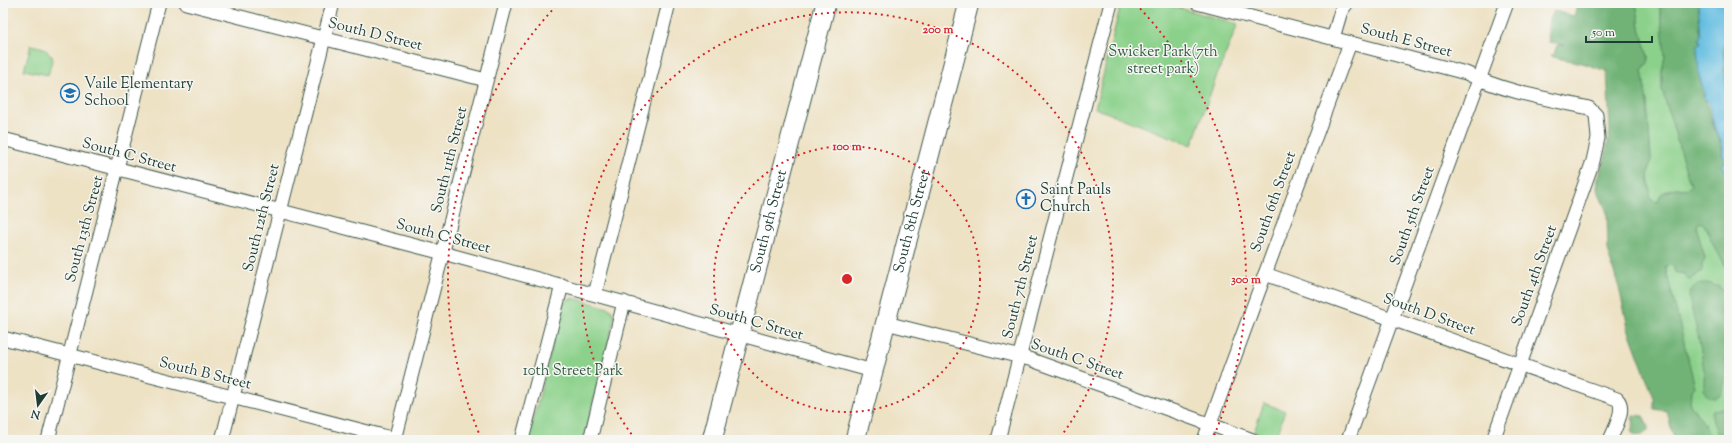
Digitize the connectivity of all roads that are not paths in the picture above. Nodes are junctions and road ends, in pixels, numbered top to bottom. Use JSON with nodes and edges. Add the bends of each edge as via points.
{"nodes":[{"id":1,"x":159,"y":3,"type":"edge"},
{"id":2,"x":186,"y":3,"type":"edge"},
{"id":3,"x":333,"y":3,"type":"edge"},
{"id":4,"x":506,"y":3,"type":"edge"},
{"id":5,"x":669,"y":3,"type":"edge"},
{"id":6,"x":826,"y":3,"type":"edge"},
{"id":7,"x":969,"y":3,"type":"edge"},
{"id":8,"x":1111,"y":3,"type":"edge"},
{"id":9,"x":1197,"y":3,"type":"edge"},
{"id":10,"x":1347,"y":3,"type":"edge"},
{"id":11,"x":1507,"y":3,"type":"edge"},
{"id":12,"x":1236,"y":7,"type":"edge"},
{"id":13,"x":1333,"y":38,"type":"junction"},
{"id":14,"x":324,"y":39,"type":"junction"},
{"id":15,"x":1350,"y":43,"type":"junction"},
{"id":16,"x":1480,"y":79,"type":"junction"},
{"id":17,"x":486,"y":80,"type":"junction"},
{"id":18,"x":1598,"y":122,"type":"joint"},
{"id":19,"x":3,"y":139,"type":"edge"},
{"id":20,"x":117,"y":170,"type":"junction"},
{"id":21,"x":280,"y":211,"type":"junction"},
{"id":22,"x":443,"y":253,"type":"junction"},
{"id":23,"x":1265,"y":274,"type":"junction"},
{"id":24,"x":562,"y":285,"type":"junction"},
{"id":25,"x":595,"y":294,"type":"junction"},
{"id":26,"x":624,"y":302,"type":"junction"},
{"id":27,"x":1392,"y":320,"type":"junction"},
{"id":28,"x":886,"y":323,"type":"junction"},
{"id":29,"x":739,"y":335,"type":"junction"},
{"id":30,"x":3,"y":338,"type":"edge"},
{"id":31,"x":69,"y":355,"type":"junction"},
{"id":32,"x":1020,"y":357,"type":"junction"},
{"id":33,"x":1520,"y":365,"type":"junction"},
{"id":34,"x":873,"y":371,"type":"junction"},
{"id":35,"x":233,"y":397,"type":"junction"},
{"id":36,"x":1210,"y":424,"type":"junction"},
{"id":37,"x":48,"y":440,"type":"edge"},
{"id":38,"x":222,"y":440,"type":"edge"},
{"id":39,"x":396,"y":440,"type":"edge"},
{"id":40,"x":522,"y":440,"type":"edge"},
{"id":41,"x":590,"y":440,"type":"edge"},
{"id":42,"x":712,"y":440,"type":"edge"},
{"id":43,"x":855,"y":440,"type":"edge"},
{"id":44,"x":998,"y":440,"type":"edge"},
{"id":45,"x":1204,"y":440,"type":"edge"},
{"id":46,"x":1253,"y":440,"type":"edge"},
{"id":47,"x":1348,"y":440,"type":"edge"},
{"id":48,"x":1493,"y":440,"type":"edge"},
{"id":49,"x":1610,"y":440,"type":"edge"}],
"edges":[{"from":1,"to":20,"type":"street","name":"South 13th Street"},
{"from":2,"to":14,"type":"street","name":"South D Street"},
{"from":3,"to":14,"type":"street","name":"South 12th Street"},
{"from":4,"to":17,"type":"street","name":"South 11th Street"},
{"from":5,"to":25,"type":"street"},
{"from":6,"to":29,"type":"highway","name":"South 9th Street"},
{"from":7,"to":28,"type":"highway","name":"South 8th Street"},
{"from":8,"to":32,"type":"street","name":"South 7th Street"},
{"from":9,"to":12,"type":"street","name":"South E Street"},
{"from":10,"to":13,"type":"street","via":[[1341,11]]},
{"from":11,"to":16,"type":"street","name":"South 5th Street"},
{"from":12,"to":13,"type":"street","name":"South E Street"},
{"from":13,"to":15,"type":"street","name":"South E Street"},
{"from":14,"to":17,"type":"street","name":"South D Street"},
{"from":14,"to":21,"type":"street","name":"South 12th Street"},
{"from":15,"to":16,"type":"street","name":"South E Street"},
{"from":15,"to":23,"type":"street","name":"South 6th Street"},
{"from":16,"to":18,"type":"street","name":"South E Street","via":[[1520,92],[1589,108],[1596,115]]},
{"from":16,"to":27,"type":"street","name":"South 5th Street"},
{"from":17,"to":22,"type":"street","name":"South 11th Street"},
{"from":18,"to":33,"type":"street","name":"South 4th Street","via":[[1598,138],[1593,161]]},
{"from":19,"to":20,"type":"street","name":"South C Street"},
{"from":20,"to":21,"type":"street","name":"South C Street"},
{"from":20,"to":31,"type":"street","name":"South 13th Street"},
{"from":21,"to":22,"type":"street","name":"South C Street"},
{"from":21,"to":35,"type":"street","name":"South 12th Street"},
{"from":22,"to":24,"type":"street","name":"South C Street"},
{"from":22,"to":39,"type":"street","name":"South 11th Street"},
{"from":23,"to":27,"type":"street","name":"South D Street"},
{"from":23,"to":36,"type":"street","name":"South 6th Street"},
{"from":24,"to":25,"type":"street","name":"South C Street"},
{"from":24,"to":40,"type":"street"},
{"from":25,"to":26,"type":"street","name":"South C Street"},
{"from":26,"to":29,"type":"street","name":"South C Street"},
{"from":26,"to":41,"type":"street"},
{"from":27,"to":33,"type":"street","name":"South D Street"},
{"from":27,"to":47,"type":"street","name":"South 5th Street"},
{"from":28,"to":32,"type":"street","name":"South C Street"},
{"from":28,"to":34,"type":"highway","name":"South 8th Street"},
{"from":29,"to":34,"type":"street","name":"South C Street"},
{"from":29,"to":42,"type":"highway","name":"South 9th Street"},
{"from":30,"to":31,"type":"street","name":"South B Street"},
{"from":31,"to":35,"type":"street","name":"South B Street"},
{"from":31,"to":37,"type":"street","name":"South 13th Street"},
{"from":32,"to":36,"type":"street","name":"South C Street"},
{"from":32,"to":44,"type":"street","name":"South 7th Street"},
{"from":33,"to":48,"type":"street","name":"South 4th Street"},
{"from":33,"to":49,"type":"street","name":"South D Street","via":[[1620,401],[1621,411]]},
{"from":34,"to":43,"type":"highway","name":"South 8th Street"},
{"from":35,"to":38,"type":"street","name":"South 12th Street"},
{"from":35,"to":39,"type":"street","name":"South B Street"},
{"from":36,"to":45,"type":"street","name":"South 6th Street"},
{"from":36,"to":46,"type":"street","name":"South C Street"}]}
